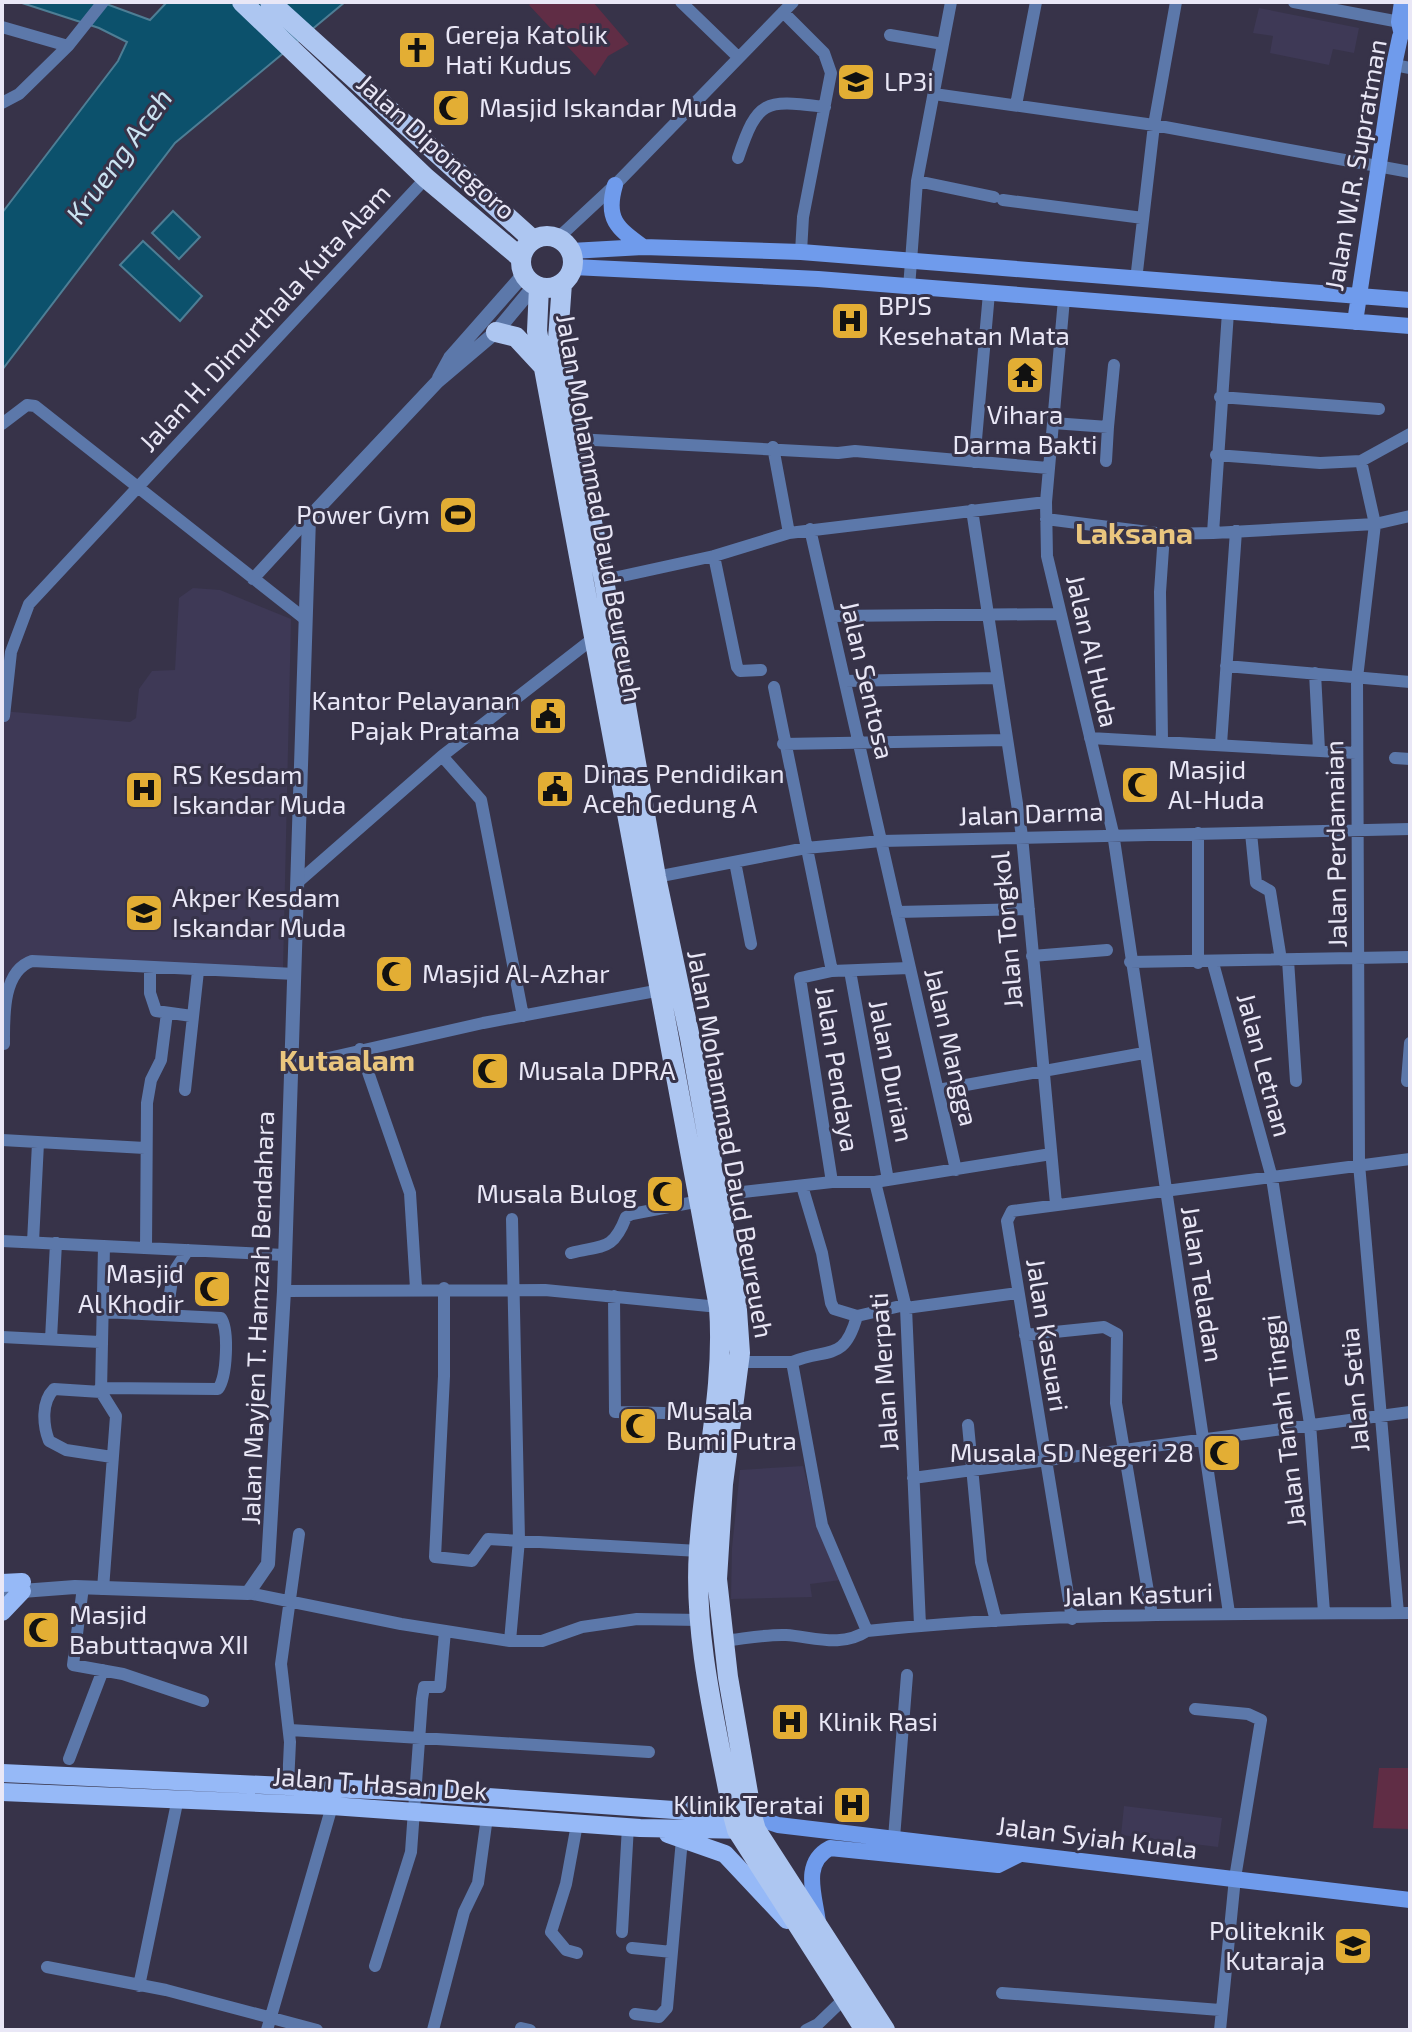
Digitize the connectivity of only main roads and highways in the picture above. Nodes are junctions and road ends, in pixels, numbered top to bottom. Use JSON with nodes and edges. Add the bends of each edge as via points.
{"nodes":[{"id":1,"x":242,"y":2,"type":"edge"},
{"id":2,"x":270,"y":2,"type":"edge"},
{"id":3,"x":1402,"y":2,"type":"edge"},
{"id":4,"x":1405,"y":24,"type":"edge"},
{"id":5,"x":1402,"y":67,"type":"edge"},
{"id":6,"x":328,"y":70,"type":"junction"},
{"id":7,"x":615,"y":185,"type":"road end"},
{"id":8,"x":533,"y":240,"type":"junction"},
{"id":9,"x":643,"y":247,"type":"junction"},
{"id":10,"x":566,"y":260,"type":"junction"},
{"id":11,"x":530,"y":276,"type":"junction"},
{"id":12,"x":1358,"y":295,"type":"junction"},
{"id":13,"x":1410,"y":300,"type":"edge"},
{"id":14,"x":1355,"y":322,"type":"junction"},
{"id":15,"x":1410,"y":326,"type":"edge"},
{"id":16,"x":496,"y":332,"type":"road end"},
{"id":17,"x":544,"y":368,"type":"junction"},
{"id":18,"x":708,"y":1198,"type":"junction"},
{"id":19,"x":2,"y":1585,"type":"edge"},
{"id":20,"x":2,"y":1612,"type":"edge"},
{"id":21,"x":2,"y":1773,"type":"edge"},
{"id":22,"x":2,"y":1792,"type":"edge"},
{"id":23,"x":744,"y":1823,"type":"junction"},
{"id":24,"x":650,"y":1828,"type":"junction"},
{"id":25,"x":1020,"y":1854,"type":"junction"},
{"id":26,"x":1410,"y":1900,"type":"edge"},
{"id":27,"x":818,"y":1926,"type":"junction"},
{"id":28,"x":816,"y":1952,"type":"junction"},
{"id":29,"x":865,"y":2030,"type":"edge"},
{"id":30,"x":885,"y":2030,"type":"edge"}],
"edges":[{"from":1,"to":6,"type":"highway"},
{"from":2,"to":6,"type":"highway"},
{"from":3,"to":4,"type":"main road","name":"Jalan W.R. Supratman"},
{"from":4,"to":5,"type":"main road","name":"Jalan W.R. Supratman"},
{"from":5,"to":12,"type":"main road","name":"Jalan W.R. Supratman","via":[[1376,167]]},
{"from":6,"to":8,"type":"highway"},
{"from":6,"to":11,"type":"highway","name":"Jalan Diponegoro","via":[[426,178]]},
{"from":7,"to":9,"type":"main road","via":[[610,203],[614,220]]},
{"from":8,"to":10,"type":"highway","via":[[546,236]]},
{"from":8,"to":11,"type":"highway"},
{"from":9,"to":10,"type":"main road"},
{"from":9,"to":12,"type":"main road","via":[[801,252]]},
{"from":10,"to":11,"type":"highway","via":[[551,288]]},
{"from":10,"to":14,"type":"main road"},
{"from":10,"to":18,"type":"highway","name":"Jalan Mohammad Daud Beureueh","via":[[558,339],[690,1038]]},
{"from":11,"to":17,"type":"highway","name":"Jalan Mohammad Daud Beureueh"},
{"from":12,"to":13,"type":"main road"},
{"from":12,"to":14,"type":"main road","name":"Jalan W.R. Supratman"},
{"from":14,"to":15,"type":"main road"},
{"from":16,"to":17,"type":"highway","via":[[516,337]]},
{"from":17,"to":18,"type":"highway","name":"Jalan Mohammad Daud Beureueh","via":[[661,990]]},
{"from":18,"to":23,"type":"highway","name":"Jalan Mohammad Daud Beureueh","via":[[722,1350],[699,1551],[700,1620]]},
{"from":18,"to":23,"type":"highway","name":"Jalan Mohammad Daud Beureueh","via":[[736,1296],[739,1362],[717,1579]]},
{"from":19,"to":20,"type":"main road","via":[[22,1586]]},
{"from":21,"to":23,"type":"main road","name":"Jalan T. Hasan Dek","via":[[415,1792]]},
{"from":22,"to":24,"type":"main road","name":"Jalan T. Hasan Dek","via":[[332,1806]]},
{"from":23,"to":24,"type":"main road","name":"Jalan T. Hasan Dek"},
{"from":23,"to":25,"type":"main road","name":"Jalan Syiah Kuala"},
{"from":23,"to":27,"type":"highway","name":"Jalan Mohammad Daud Beureueh"},
{"from":23,"to":28,"type":"highway","name":"Jalan Mohammad Daud Beureueh"},
{"from":24,"to":28,"type":"main road","via":[[725,1854]]},
{"from":25,"to":26,"type":"main road","name":"Jalan Syiah Kuala"},
{"from":25,"to":27,"type":"main road","via":[[998,1865],[830,1848],[815,1859],[811,1871]]},
{"from":27,"to":30,"type":"highway","name":"Jalan Mohammad Daud Beureueh"},
{"from":28,"to":29,"type":"highway","name":"Jalan Mohammad Daud Beureueh"}]}
